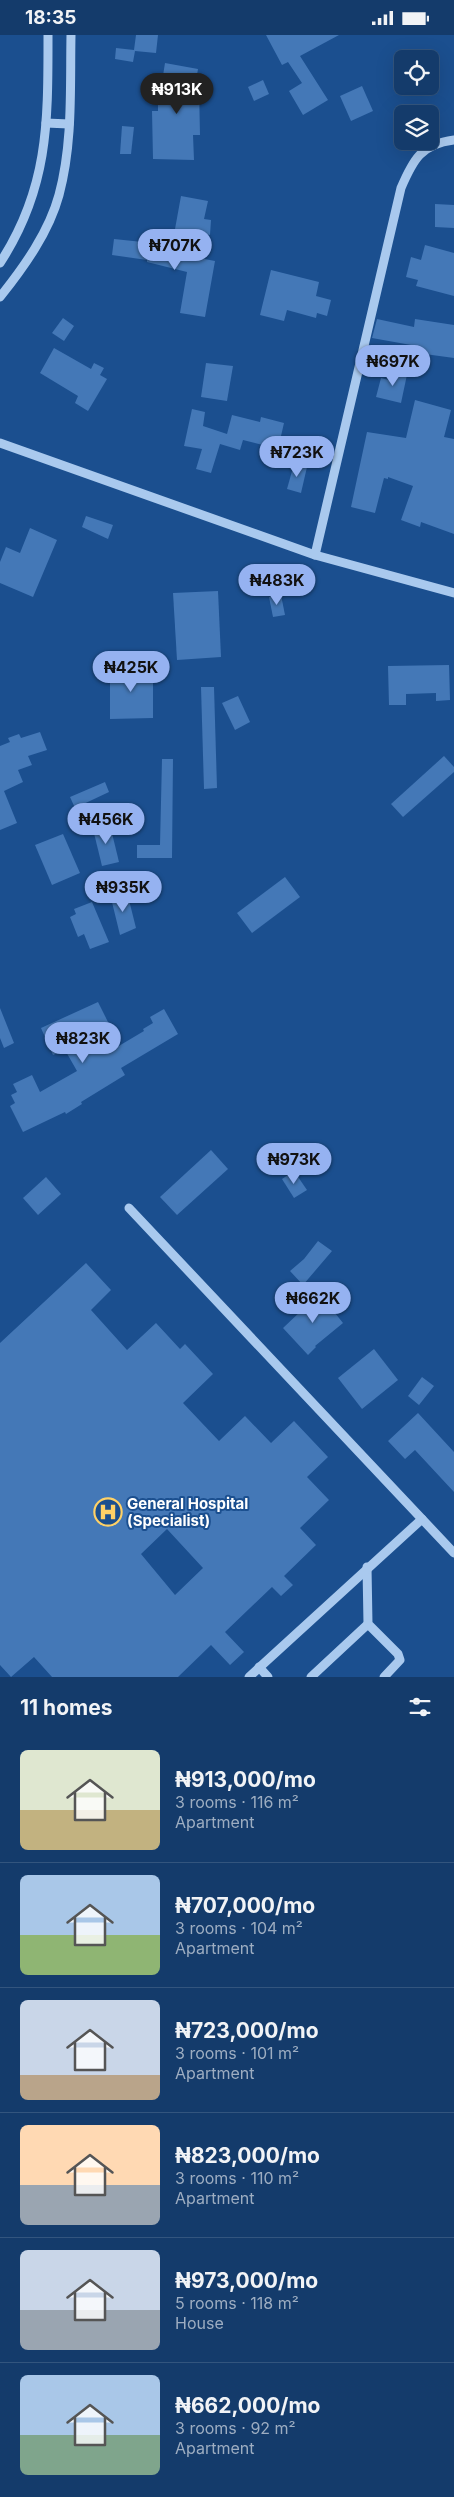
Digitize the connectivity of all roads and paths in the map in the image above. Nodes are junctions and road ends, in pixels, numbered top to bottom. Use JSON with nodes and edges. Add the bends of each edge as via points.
{"nodes":[{"id":1,"x":48,"y":35,"type":"edge"},
{"id":2,"x":71,"y":35,"type":"edge"},
{"id":3,"x":46,"y":123,"type":"junction"},
{"id":4,"x":69,"y":124,"type":"junction"},
{"id":5,"x":454,"y":140,"type":"edge"},
{"id":6,"x":0,"y":263,"type":"edge"},
{"id":7,"x":0,"y":297,"type":"edge"},
{"id":8,"x":0,"y":443,"type":"edge"},
{"id":9,"x":315,"y":555,"type":"junction"},
{"id":10,"x":454,"y":593,"type":"edge"},
{"id":11,"x":129,"y":1208,"type":"dead end"},
{"id":12,"x":422,"y":1519,"type":"junction"},
{"id":13,"x":454,"y":1553,"type":"edge"},
{"id":14,"x":367,"y":1567,"type":"junction"},
{"id":15,"x":368,"y":1624,"type":"junction"},
{"id":16,"x":259,"y":1667,"type":"junction"},
{"id":17,"x":249,"y":1677,"type":"edge"},
{"id":18,"x":268,"y":1677,"type":"edge"},
{"id":19,"x":311,"y":1677,"type":"edge"},
{"id":20,"x":384,"y":1677,"type":"edge"}],
"edges":[{"from":1,"to":3,"type":"street"},
{"from":2,"to":4,"type":"street"},
{"from":3,"to":4,"type":"street"},
{"from":3,"to":6,"type":"street","via":[[33,198],[14,241]]},
{"from":4,"to":7,"type":"street","via":[[59,196],[43,233],[18,275]]},
{"from":5,"to":9,"type":"street","via":[[426,149],[413,161],[401,188]]},
{"from":8,"to":9,"type":"street"},
{"from":9,"to":10,"type":"street"},
{"from":11,"to":12,"type":"street"},
{"from":12,"to":13,"type":"street"},
{"from":12,"to":14,"type":"street"},
{"from":14,"to":15,"type":"street"},
{"from":14,"to":16,"type":"street"},
{"from":15,"to":19,"type":"street"},
{"from":15,"to":20,"type":"street","via":[[398,1654],[399,1663]]},
{"from":16,"to":17,"type":"street"},
{"from":16,"to":18,"type":"street"}]}
